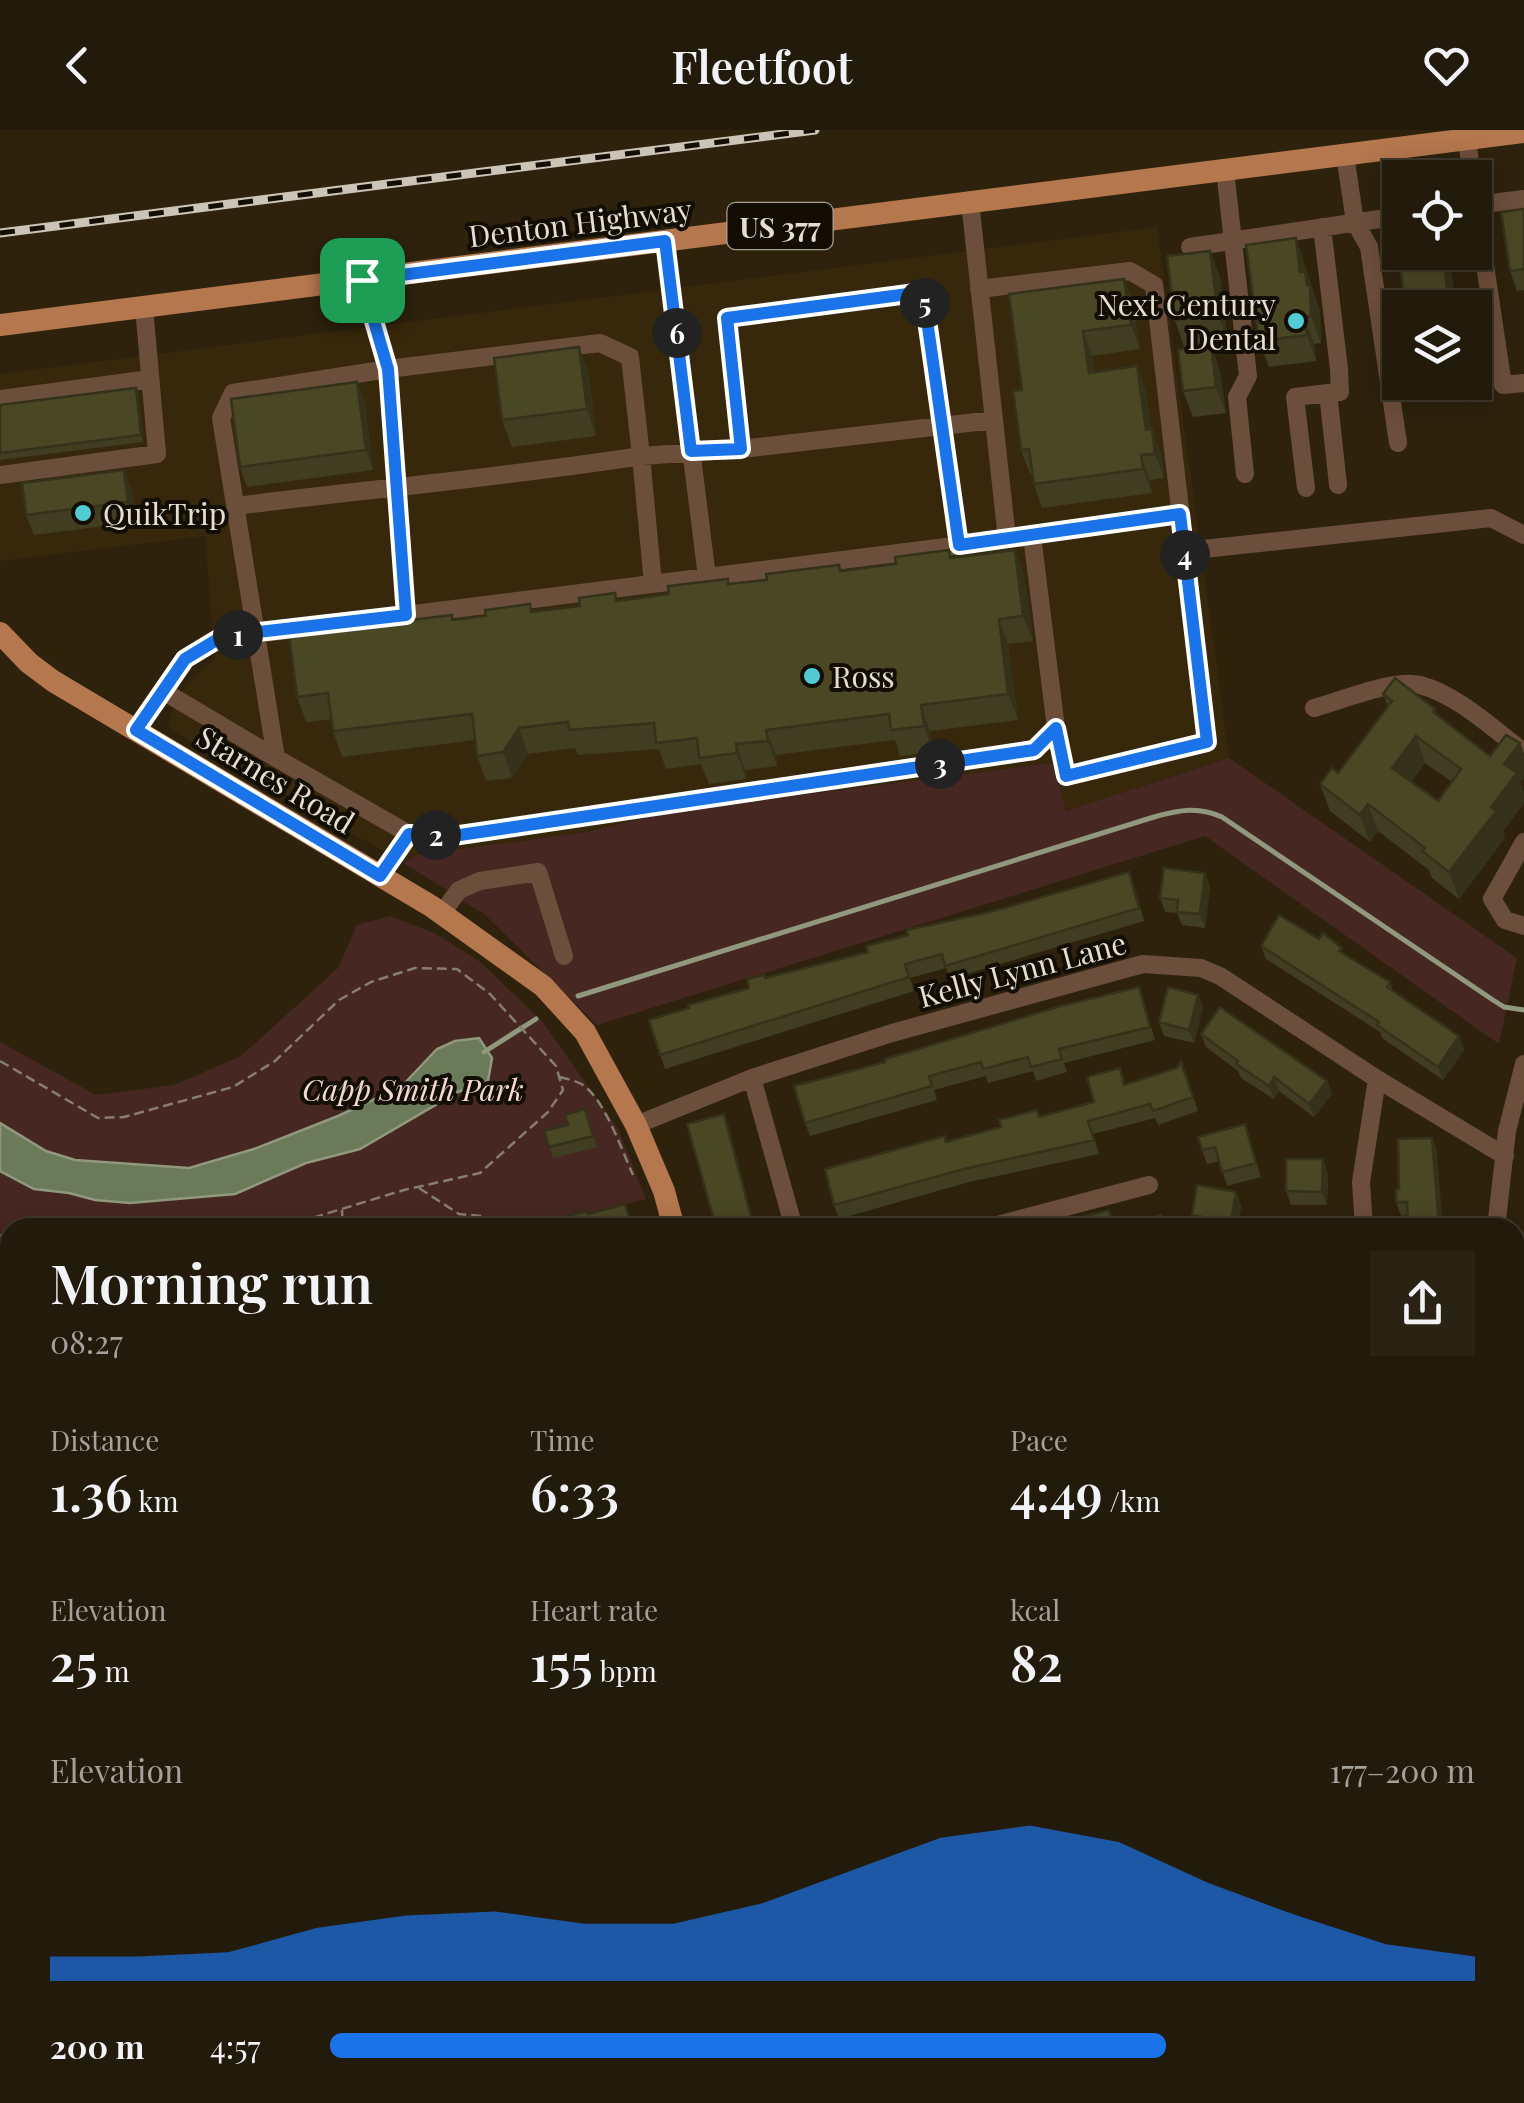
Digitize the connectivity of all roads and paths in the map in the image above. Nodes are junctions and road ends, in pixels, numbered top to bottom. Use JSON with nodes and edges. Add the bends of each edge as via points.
{"nodes":[{"id":1,"x":1524,"y":132,"type":"edge"},
{"id":2,"x":1467,"y":139,"type":"junction"},
{"id":3,"x":1345,"y":155,"type":"junction"},
{"id":4,"x":1470,"y":160,"type":"edge"},
{"id":5,"x":1225,"y":170,"type":"junction"},
{"id":6,"x":1524,"y":199,"type":"edge"},
{"id":7,"x":970,"y":202,"type":"junction"},
{"id":8,"x":1492,"y":202,"type":"edge"},
{"id":9,"x":1382,"y":218,"type":"edge"},
{"id":10,"x":1355,"y":222,"type":"junction"},
{"id":11,"x":1322,"y":227,"type":"junction"},
{"id":12,"x":1233,"y":240,"type":"junction"},
{"id":13,"x":665,"y":241,"type":"junction"},
{"id":14,"x":1190,"y":247,"type":"dead end"},
{"id":15,"x":1485,"y":270,"type":"edge"},
{"id":16,"x":362,"y":280,"type":"junction"},
{"id":17,"x":980,"y":289,"type":"junction"},
{"id":18,"x":144,"y":307,"type":"junction"},
{"id":19,"x":0,"y":325,"type":"edge"},
{"id":20,"x":388,"y":369,"type":"junction"},
{"id":21,"x":150,"y":379,"type":"junction"},
{"id":22,"x":1524,"y":383,"type":"edge"},
{"id":23,"x":1328,"y":393,"type":"junction"},
{"id":24,"x":0,"y":398,"type":"edge"},
{"id":25,"x":994,"y":420,"type":"junction"},
{"id":26,"x":942,"y":426,"type":"junction"},
{"id":27,"x":1398,"y":443,"type":"dead end"},
{"id":28,"x":741,"y":449,"type":"junction"},
{"id":29,"x":691,"y":451,"type":"junction"},
{"id":30,"x":641,"y":456,"type":"junction"},
{"id":31,"x":0,"y":474,"type":"edge"},
{"id":32,"x":1245,"y":474,"type":"dead end"},
{"id":33,"x":397,"y":486,"type":"junction"},
{"id":34,"x":1338,"y":486,"type":"dead end"},
{"id":35,"x":1306,"y":488,"type":"dead end"},
{"id":36,"x":236,"y":506,"type":"junction"},
{"id":37,"x":1180,"y":514,"type":"junction"},
{"id":38,"x":1524,"y":535,"type":"edge"},
{"id":39,"x":1032,"y":536,"type":"junction"},
{"id":40,"x":1006,"y":539,"type":"junction"},
{"id":41,"x":959,"y":545,"type":"junction"},
{"id":42,"x":1184,"y":551,"type":"junction"},
{"id":43,"x":708,"y":577,"type":"junction"},
{"id":44,"x":653,"y":584,"type":"junction"},
{"id":45,"x":406,"y":615,"type":"junction"},
{"id":46,"x":0,"y":633,"type":"edge"},
{"id":47,"x":256,"y":634,"type":"junction"},
{"id":48,"x":163,"y":691,"type":"junction"},
{"id":49,"x":1314,"y":708,"type":"dead end"},
{"id":50,"x":1056,"y":728,"type":"junction"},
{"id":51,"x":136,"y":730,"type":"junction"},
{"id":52,"x":1524,"y":752,"type":"edge"},
{"id":53,"x":276,"y":758,"type":"junction"},
{"id":54,"x":409,"y":834,"type":"junction"},
{"id":55,"x":1524,"y":842,"type":"edge"},
{"id":56,"x":380,"y":876,"type":"junction"},
{"id":57,"x":442,"y":914,"type":"junction"},
{"id":58,"x":1524,"y":926,"type":"edge"},
{"id":59,"x":564,"y":956,"type":"dead end"},
{"id":60,"x":0,"y":1061,"type":"edge"},
{"id":61,"x":1524,"y":1064,"type":"edge"},
{"id":62,"x":559,"y":1076,"type":"junction"},
{"id":63,"x":752,"y":1078,"type":"junction"},
{"id":64,"x":1377,"y":1079,"type":"junction"},
{"id":65,"x":636,"y":1125,"type":"junction"},
{"id":66,"x":1504,"y":1156,"type":"junction"},
{"id":67,"x":633,"y":1176,"type":"dead end"},
{"id":68,"x":1149,"y":1184,"type":"dead end"},
{"id":69,"x":418,"y":1187,"type":"junction"},
{"id":70,"x":341,"y":1209,"type":"junction"},
{"id":71,"x":482,"y":1216,"type":"dead end"},
{"id":72,"x":312,"y":1218,"type":"edge"},
{"id":73,"x":342,"y":1218,"type":"edge"},
{"id":74,"x":671,"y":1218,"type":"edge"},
{"id":75,"x":791,"y":1218,"type":"edge"},
{"id":76,"x":1023,"y":1218,"type":"edge"},
{"id":77,"x":1363,"y":1218,"type":"edge"},
{"id":78,"x":1497,"y":1218,"type":"edge"}],
"edges":[{"from":1,"to":2,"type":"main road","name":"Denton Highway","number":"US 377"},
{"from":2,"to":3,"type":"main road","name":"Denton Highway","number":"US 377"},
{"from":2,"to":4,"type":"street"},
{"from":3,"to":5,"type":"main road","name":"Denton Highway","number":"US 377"},
{"from":3,"to":10,"type":"street"},
{"from":5,"to":7,"type":"main road","name":"Denton Highway","number":"US 377"},
{"from":5,"to":12,"type":"street"},
{"from":6,"to":8,"type":"street"},
{"from":7,"to":13,"type":"main road","name":"Denton Highway","number":"US 377"},
{"from":7,"to":17,"type":"street"},
{"from":9,"to":10,"type":"street"},
{"from":10,"to":11,"type":"street"},
{"from":10,"to":27,"type":"street","via":[[1369,247]]},
{"from":11,"to":12,"type":"street"},
{"from":11,"to":23,"type":"street","via":[[1340,392]]},
{"from":12,"to":14,"type":"street"},
{"from":12,"to":32,"type":"street","via":[[1248,376],[1237,397]]},
{"from":13,"to":16,"type":"main road","name":"Denton Highway","number":"US 377"},
{"from":13,"to":29,"type":"street"},
{"from":15,"to":22,"type":"street","via":[[1503,384]]},
{"from":16,"to":18,"type":"main road","name":"Denton Highway","number":"US 377"},
{"from":16,"to":20,"type":"street"},
{"from":17,"to":25,"type":"street"},
{"from":17,"to":37,"type":"street","via":[[1130,271],[1154,285]]},
{"from":18,"to":19,"type":"main road","name":"Denton Highway","number":"US 377"},
{"from":18,"to":21,"type":"street"},
{"from":20,"to":30,"type":"street","via":[[600,343],[630,357]]},
{"from":20,"to":33,"type":"street"},
{"from":20,"to":36,"type":"street","via":[[233,393],[222,418]]},
{"from":21,"to":24,"type":"street"},
{"from":21,"to":31,"type":"street","via":[[157,454]]},
{"from":23,"to":34,"type":"street"},
{"from":23,"to":35,"type":"street","via":[[1295,397]]},
{"from":25,"to":26,"type":"street"},
{"from":25,"to":40,"type":"street"},
{"from":26,"to":28,"type":"street"},
{"from":26,"to":28,"type":"street","via":[[923,292],[727,318]]},
{"from":26,"to":41,"type":"street"},
{"from":28,"to":29,"type":"street"},
{"from":29,"to":30,"type":"street"},
{"from":29,"to":43,"type":"street"},
{"from":30,"to":33,"type":"street"},
{"from":30,"to":44,"type":"street"},
{"from":33,"to":36,"type":"street"},
{"from":33,"to":45,"type":"street"},
{"from":36,"to":47,"type":"street"},
{"from":37,"to":39,"type":"street"},
{"from":37,"to":42,"type":"street"},
{"from":38,"to":42,"type":"street","via":[[1491,518]]},
{"from":39,"to":40,"type":"street"},
{"from":39,"to":50,"type":"street"},
{"from":40,"to":41,"type":"street"},
{"from":41,"to":43,"type":"street"},
{"from":42,"to":50,"type":"street","via":[[1207,742],[1066,776]]},
{"from":43,"to":44,"type":"street"},
{"from":44,"to":45,"type":"street"},
{"from":45,"to":47,"type":"street"},
{"from":46,"to":51,"type":"main road","name":"Starnes Road","via":[[52,681]]},
{"from":47,"to":48,"type":"street","via":[[223,636],[185,659]]},
{"from":47,"to":53,"type":"street"},
{"from":48,"to":51,"type":"street"},
{"from":48,"to":53,"type":"street"},
{"from":49,"to":52,"type":"street","via":[[1418,684],[1457,702]]},
{"from":50,"to":54,"type":"street","via":[[1034,750],[453,836]]},
{"from":51,"to":56,"type":"main road","name":"Starnes Road"},
{"from":53,"to":54,"type":"street"},
{"from":54,"to":56,"type":"street"},
{"from":55,"to":58,"type":"street","via":[[1492,899],[1505,920]]},
{"from":56,"to":57,"type":"main road","name":"Starnes Road"},
{"from":57,"to":59,"type":"street","via":[[459,890],[538,872]]},
{"from":57,"to":65,"type":"main road","name":"Starnes Road","via":[[568,1011]]},
{"from":60,"to":62,"type":"path","via":[[98,1118],[124,1117],[233,1087],[274,1060],[339,1000],[371,982],[414,968],[456,969],[499,1003]]},
{"from":61,"to":66,"type":"street"},
{"from":62,"to":67,"type":"path","via":[[591,1094]]},
{"from":62,"to":69,"type":"path","via":[[563,1090],[548,1112],[480,1173]]},
{"from":63,"to":64,"type":"street","name":"Kelly Lynn Lane","via":[[1143,964],[1220,976]]},
{"from":63,"to":65,"type":"street","name":"Kelly Lynn Lane"},
{"from":63,"to":75,"type":"street"},
{"from":64,"to":66,"type":"street","name":"Kelly Lynn Lane"},
{"from":64,"to":77,"type":"street","via":[[1360,1182]]},
{"from":65,"to":74,"type":"main road","name":"Starnes Road"},
{"from":66,"to":78,"type":"street"},
{"from":68,"to":76,"type":"street"},
{"from":69,"to":70,"type":"path"},
{"from":69,"to":71,"type":"path","via":[[460,1214]]},
{"from":70,"to":72,"type":"path"},
{"from":70,"to":73,"type":"path"}]}
